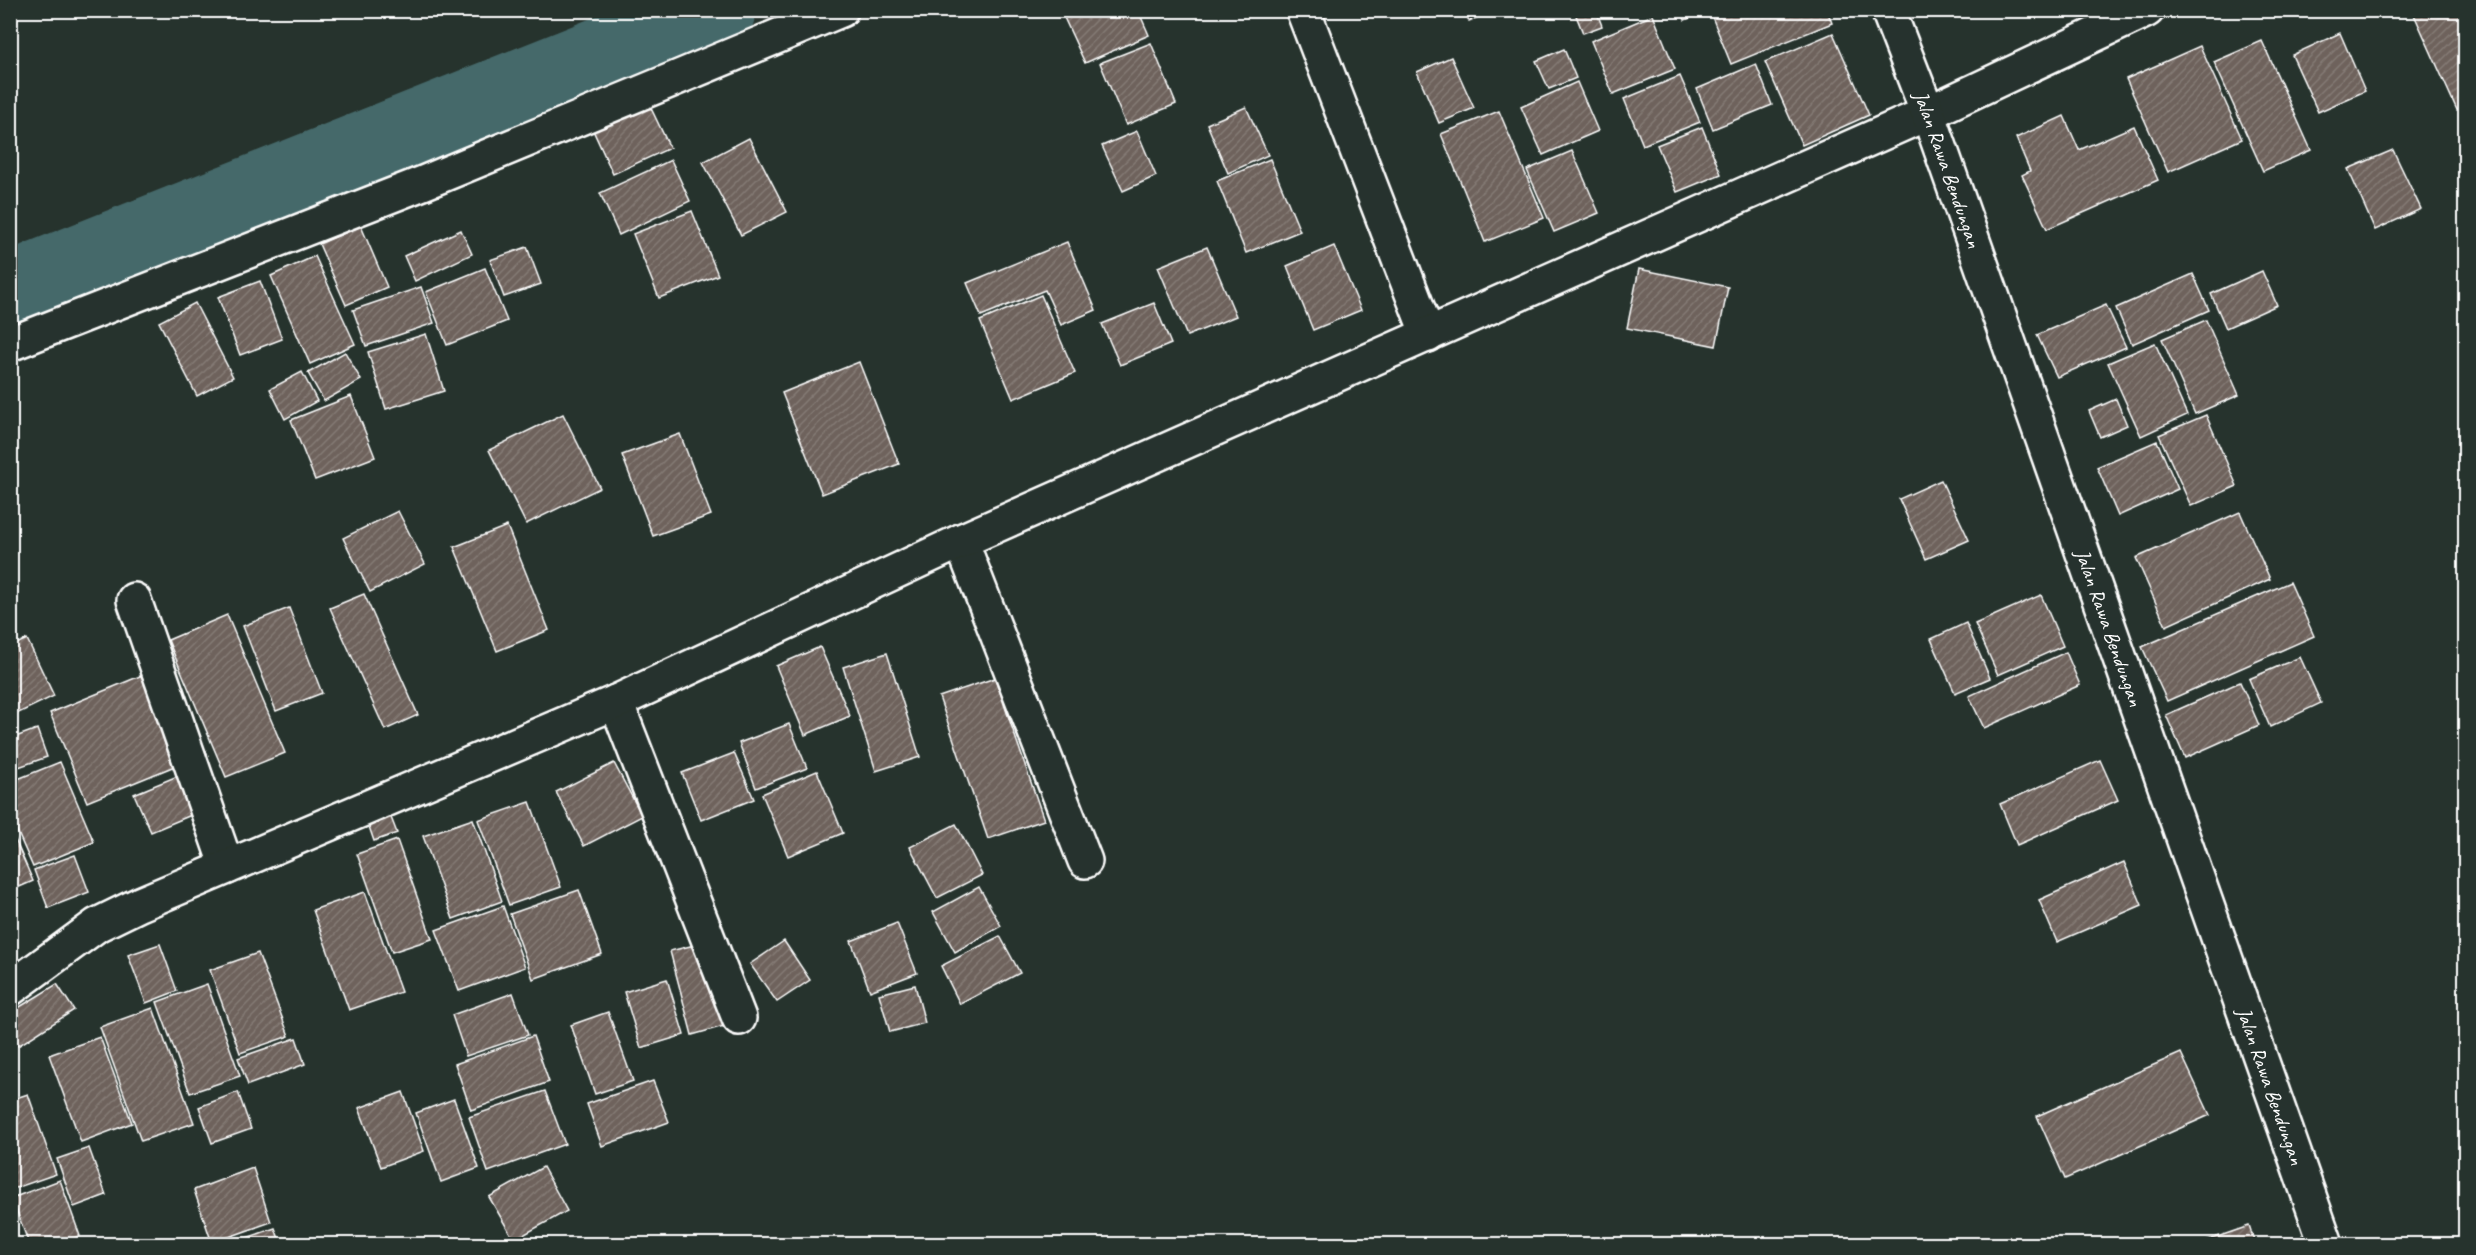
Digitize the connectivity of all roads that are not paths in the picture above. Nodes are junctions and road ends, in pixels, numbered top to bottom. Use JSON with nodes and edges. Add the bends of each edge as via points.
{"nodes":[{"id":1,"x":841,"y":10,"type":"edge"},
{"id":2,"x":1303,"y":10,"type":"edge"},
{"id":3,"x":1888,"y":10,"type":"edge"},
{"id":4,"x":2147,"y":10,"type":"edge"},
{"id":5,"x":1928,"y":114,"type":"junction"},
{"id":6,"x":1428,"y":335,"type":"junction"},
{"id":7,"x":10,"y":344,"type":"edge"},
{"id":8,"x":962,"y":541,"type":"junction"},
{"id":9,"x":134,"y":600,"type":"dead end"},
{"id":10,"x":616,"y":702,"type":"junction"},
{"id":11,"x":1085,"y":861,"type":"dead end"},
{"id":12,"x":227,"y":867,"type":"junction"},
{"id":13,"x":10,"y":989,"type":"edge"},
{"id":14,"x":739,"y":1018,"type":"dead end"},
{"id":15,"x":2326,"y":1245,"type":"edge"}],
"edges":[{"from":1,"to":7,"type":"street","via":[[423,183]]},
{"from":2,"to":6,"type":"street"},
{"from":3,"to":5,"type":"street","name":"Jalan Rawa Bendungan"},
{"from":4,"to":5,"type":"street"},
{"from":5,"to":6,"type":"street"},
{"from":5,"to":15,"type":"street","name":"Jalan Rawa Bendungan"},
{"from":6,"to":8,"type":"street"},
{"from":8,"to":10,"type":"street"},
{"from":8,"to":11,"type":"street"},
{"from":9,"to":12,"type":"street"},
{"from":10,"to":12,"type":"street"},
{"from":10,"to":14,"type":"street"},
{"from":12,"to":13,"type":"street","via":[[97,925]]}]}
